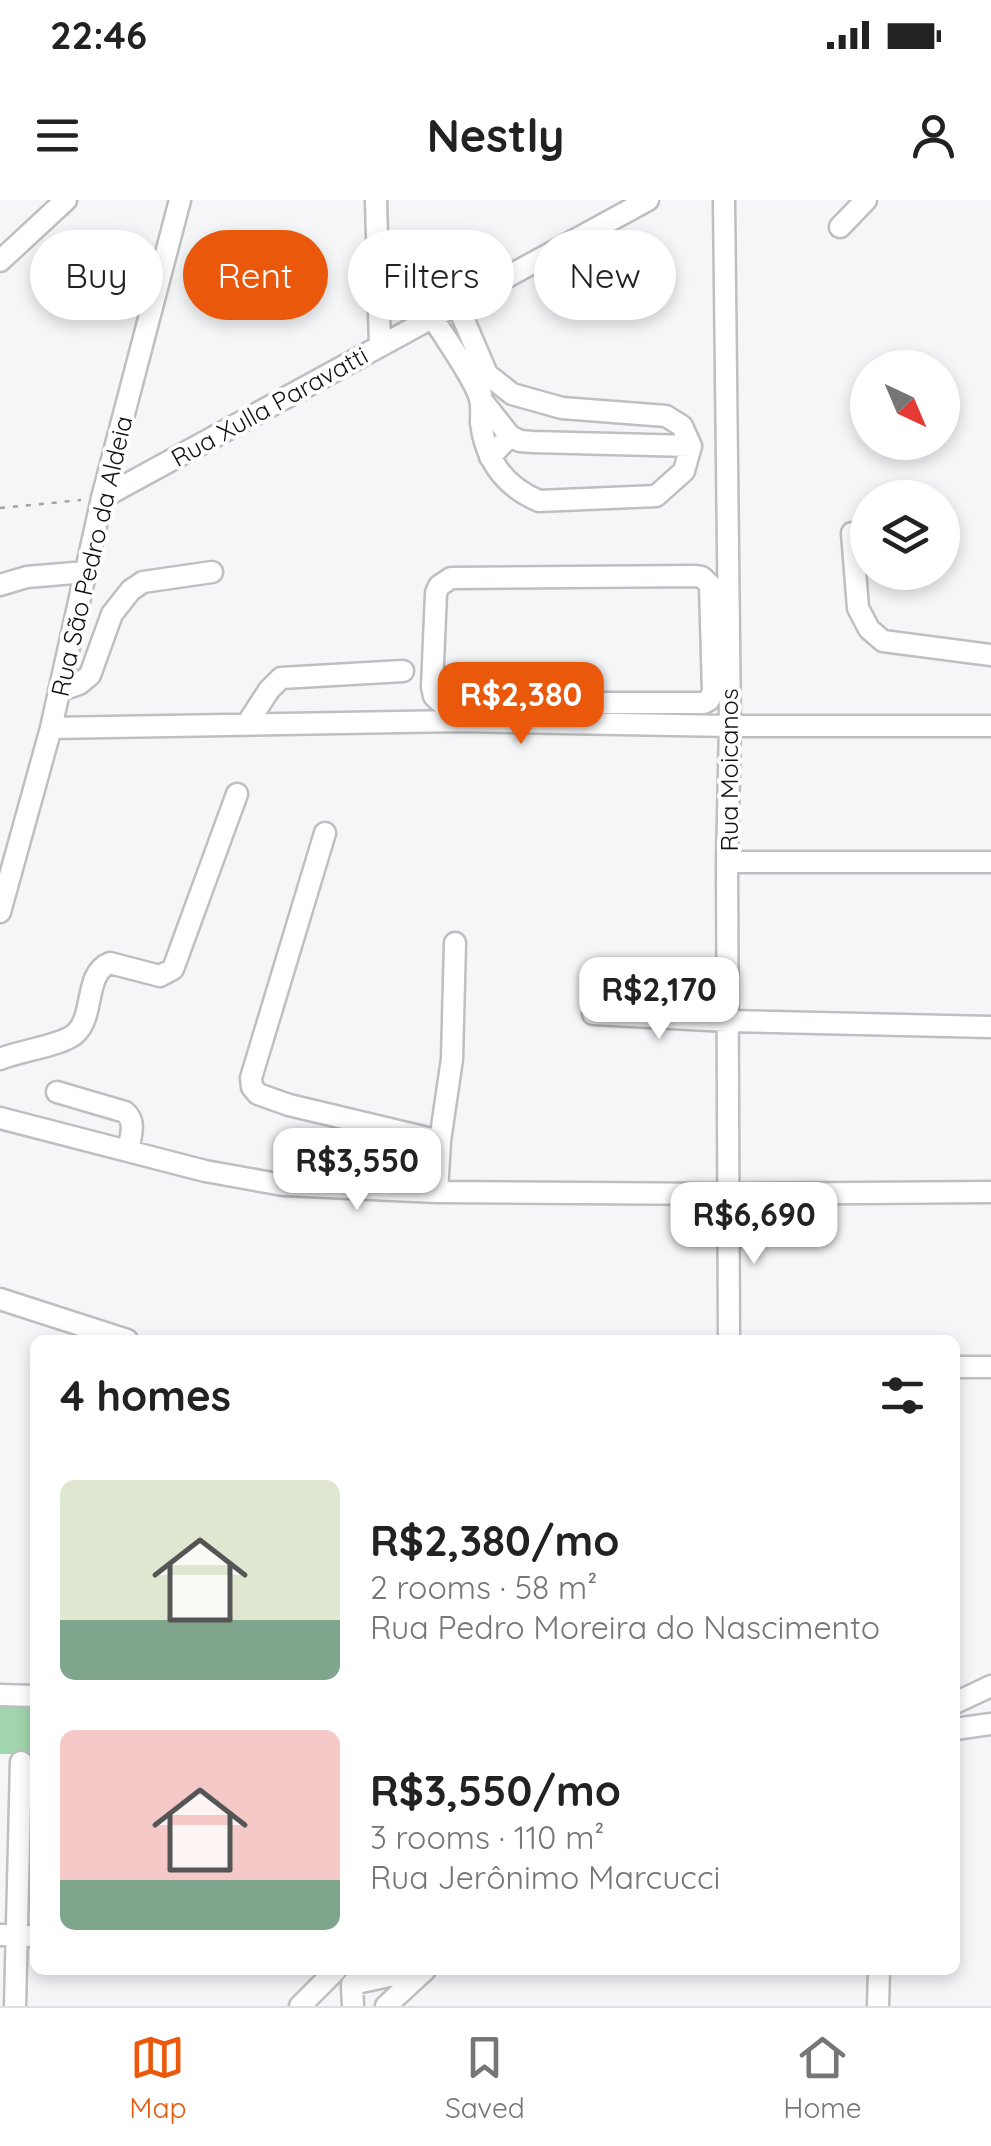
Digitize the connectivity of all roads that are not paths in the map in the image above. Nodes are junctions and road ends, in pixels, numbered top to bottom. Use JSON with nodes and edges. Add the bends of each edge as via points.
{"nodes":[{"id":1,"x":66,"y":200,"type":"edge"},
{"id":2,"x":180,"y":200,"type":"edge"},
{"id":3,"x":376,"y":200,"type":"edge"},
{"id":4,"x":648,"y":200,"type":"edge"},
{"id":5,"x":724,"y":200,"type":"edge"},
{"id":6,"x":866,"y":200,"type":"edge"},
{"id":7,"x":840,"y":227,"type":"dead end"},
{"id":8,"x":0,"y":261,"type":"edge"},
{"id":9,"x":514,"y":273,"type":"edge"},
{"id":10,"x":428,"y":320,"type":"edge"},
{"id":11,"x":433,"y":320,"type":"edge"},
{"id":12,"x":464,"y":320,"type":"edge"},
{"id":13,"x":380,"y":346,"type":"junction"},
{"id":14,"x":487,"y":374,"type":"junction"},
{"id":15,"x":480,"y":398,"type":"junction"},
{"id":16,"x":510,"y":436,"type":"junction"},
{"id":17,"x":690,"y":446,"type":"junction"},
{"id":18,"x":490,"y":457,"type":"junction"},
{"id":19,"x":102,"y":498,"type":"junction"},
{"id":20,"x":86,"y":572,"type":"junction"},
{"id":21,"x":212,"y":572,"type":"dead end"},
{"id":22,"x":0,"y":585,"type":"edge"},
{"id":23,"x":857,"y":590,"type":"edge"},
{"id":24,"x":991,"y":655,"type":"edge"},
{"id":25,"x":402,"y":670,"type":"dead end"},
{"id":26,"x":59,"y":690,"type":"junction"},
{"id":27,"x":458,"y":712,"type":"junction"},
{"id":28,"x":247,"y":724,"type":"junction"},
{"id":29,"x":730,"y":726,"type":"junction"},
{"id":30,"x":991,"y":726,"type":"edge"},
{"id":31,"x":51,"y":728,"type":"junction"},
{"id":32,"x":237,"y":794,"type":"dead end"},
{"id":33,"x":325,"y":833,"type":"dead end"},
{"id":34,"x":728,"y":862,"type":"junction"},
{"id":35,"x":991,"y":862,"type":"edge"},
{"id":36,"x":0,"y":912,"type":"edge"},
{"id":37,"x":455,"y":943,"type":"dead end"},
{"id":38,"x":593,"y":1014,"type":"dead end"},
{"id":39,"x":728,"y":1021,"type":"junction"},
{"id":40,"x":991,"y":1027,"type":"edge"},
{"id":41,"x":0,"y":1059,"type":"edge"},
{"id":42,"x":57,"y":1092,"type":"dead end"},
{"id":43,"x":0,"y":1118,"type":"edge"},
{"id":44,"x":440,"y":1141,"type":"junction"},
{"id":45,"x":128,"y":1151,"type":"junction"},
{"id":46,"x":438,"y":1192,"type":"junction"},
{"id":47,"x":991,"y":1192,"type":"edge"},
{"id":48,"x":728,"y":1194,"type":"junction"},
{"id":49,"x":0,"y":1298,"type":"edge"},
{"id":50,"x":111,"y":1335,"type":"edge"},
{"id":51,"x":730,"y":1335,"type":"edge"},
{"id":52,"x":960,"y":1367,"type":"edge"},
{"id":53,"x":991,"y":1367,"type":"edge"},
{"id":54,"x":991,"y":1686,"type":"edge"},
{"id":55,"x":0,"y":1696,"type":"edge"},
{"id":56,"x":30,"y":1696,"type":"edge"},
{"id":57,"x":960,"y":1701,"type":"edge"},
{"id":58,"x":991,"y":1724,"type":"edge"},
{"id":59,"x":960,"y":1729,"type":"edge"},
{"id":60,"x":19,"y":1762,"type":"edge"},
{"id":61,"x":17,"y":1936,"type":"edge"},
{"id":62,"x":342,"y":1975,"type":"edge"},
{"id":63,"x":420,"y":1975,"type":"edge"},
{"id":64,"x":879,"y":1975,"type":"edge"},
{"id":65,"x":16,"y":2006,"type":"edge"},
{"id":66,"x":300,"y":2006,"type":"edge"},
{"id":67,"x":353,"y":2006,"type":"edge"},
{"id":68,"x":386,"y":2006,"type":"edge"},
{"id":69,"x":878,"y":2006,"type":"edge"}],
"edges":[{"from":1,"to":8,"type":"street"},
{"from":2,"to":19,"type":"street","name":"Rua São Pedro da Aldeia"},
{"from":3,"to":13,"type":"street"},
{"from":4,"to":9,"type":"street","name":"Rua Xulla Paravatti"},
{"from":5,"to":29,"type":"street","name":"Rua Moicanos"},
{"from":6,"to":7,"type":"street"},
{"from":10,"to":13,"type":"street","name":"Rua Xulla Paravatti"},
{"from":11,"to":15,"type":"street"},
{"from":12,"to":14,"type":"street"},
{"from":13,"to":19,"type":"street","name":"Rua Xulla Paravatti"},
{"from":14,"to":15,"type":"street"},
{"from":14,"to":17,"type":"street","via":[[512,394],[562,408],[666,416],[682,426]]},
{"from":15,"to":16,"type":"street"},
{"from":15,"to":18,"type":"street"},
{"from":16,"to":17,"type":"street"},
{"from":16,"to":18,"type":"street"},
{"from":17,"to":18,"type":"street","via":[[684,471],[656,496],[539,501],[507,483]]},
{"from":19,"to":20,"type":"street","name":"Rua São Pedro da Aldeia"},
{"from":20,"to":22,"type":"street"},
{"from":20,"to":26,"type":"street","name":"Rua São Pedro da Aldeia"},
{"from":21,"to":26,"type":"street","via":[[143,582],[131,590],[112,614],[90,675]]},
{"from":23,"to":24,"type":"street","via":[[868,629],[884,641]]},
{"from":25,"to":28,"type":"street","via":[[280,678]]},
{"from":26,"to":31,"type":"street","name":"Rua São Pedro da Aldeia"},
{"from":27,"to":27,"type":"street","via":[[440,703],[432,687],[436,593],[444,581],[696,576],[710,586],[713,692],[704,703]]},
{"from":27,"to":28,"type":"street"},
{"from":27,"to":29,"type":"street"},
{"from":28,"to":31,"type":"street"},
{"from":29,"to":30,"type":"street"},
{"from":29,"to":34,"type":"street","name":"Rua Moicanos"},
{"from":31,"to":36,"type":"street","name":"Rua São Pedro da Aldeia"},
{"from":32,"to":41,"type":"street","via":[[173,969],[160,976],[104,964],[76,1033]]},
{"from":33,"to":44,"type":"street","via":[[252,1087],[289,1105]]},
{"from":34,"to":35,"type":"street"},
{"from":34,"to":39,"type":"street","name":"Rua Moicanos"},
{"from":37,"to":44,"type":"street","via":[[452,1059]]},
{"from":38,"to":39,"type":"street"},
{"from":39,"to":40,"type":"street"},
{"from":39,"to":48,"type":"street","name":"Rua Moicanos"},
{"from":42,"to":45,"type":"street","via":[[130,1116]]},
{"from":43,"to":45,"type":"street"},
{"from":44,"to":46,"type":"street"},
{"from":45,"to":46,"type":"street","via":[[283,1185]]},
{"from":46,"to":48,"type":"street"},
{"from":47,"to":48,"type":"street"},
{"from":48,"to":51,"type":"street","name":"Rua Moicanos"},
{"from":49,"to":50,"type":"street"},
{"from":52,"to":53,"type":"street"},
{"from":54,"to":57,"type":"street"},
{"from":55,"to":56,"type":"street"},
{"from":58,"to":59,"type":"street"},
{"from":60,"to":61,"type":"street"},
{"from":61,"to":65,"type":"street"},
{"from":62,"to":66,"type":"street"},
{"from":62,"to":67,"type":"street"},
{"from":63,"to":68,"type":"street"},
{"from":64,"to":69,"type":"street"}]}
